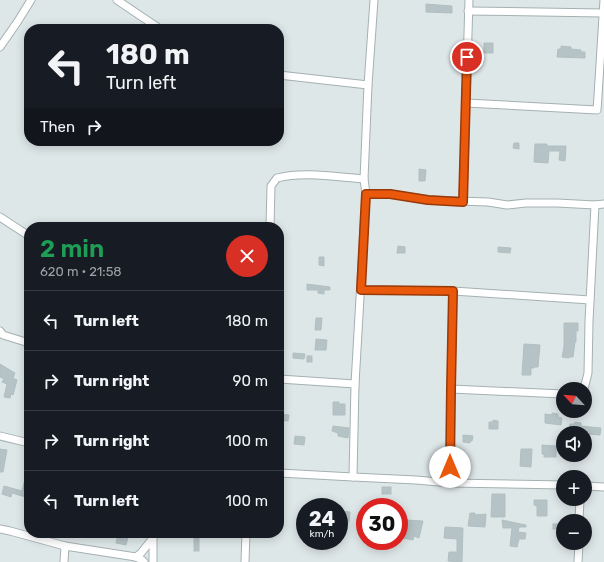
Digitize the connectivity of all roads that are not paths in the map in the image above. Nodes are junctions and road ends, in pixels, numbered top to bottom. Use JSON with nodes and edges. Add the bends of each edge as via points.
{"nodes":[{"id":1,"x":31,"y":0,"type":"edge"},
{"id":2,"x":117,"y":0,"type":"edge"},
{"id":3,"x":374,"y":0,"type":"edge"},
{"id":4,"x":469,"y":0,"type":"edge"},
{"id":5,"x":604,"y":0,"type":"edge"},
{"id":6,"x":468,"y":11,"type":"junction"},
{"id":7,"x":603,"y":13,"type":"edge"},
{"id":8,"x":153,"y":24,"type":"edge"},
{"id":9,"x":0,"y":47,"type":"edge"},
{"id":10,"x":284,"y":76,"type":"edge"},
{"id":11,"x":368,"y":85,"type":"junction"},
{"id":12,"x":466,"y":103,"type":"junction"},
{"id":13,"x":364,"y":179,"type":"junction"},
{"id":14,"x":366,"y":194,"type":"junction"},
{"id":15,"x":463,"y":202,"type":"junction"},
{"id":16,"x":604,"y":204,"type":"edge"},
{"id":17,"x":595,"y":205,"type":"junction"},
{"id":18,"x":0,"y":217,"type":"edge"},
{"id":19,"x":270,"y":222,"type":"edge"},
{"id":20,"x":24,"y":233,"type":"edge"},
{"id":21,"x":361,"y":290,"type":"junction"},
{"id":22,"x":453,"y":291,"type":"junction"},
{"id":23,"x":590,"y":300,"type":"junction"},
{"id":24,"x":1,"y":335,"type":"edge"},
{"id":25,"x":24,"y":342,"type":"edge"},
{"id":26,"x":284,"y":379,"type":"edge"},
{"id":27,"x":586,"y":382,"type":"edge"},
{"id":28,"x":355,"y":384,"type":"junction"},
{"id":29,"x":451,"y":389,"type":"junction"},
{"id":30,"x":556,"y":394,"type":"edge"},
{"id":31,"x":0,"y":436,"type":"edge"},
{"id":32,"x":24,"y":442,"type":"edge"},
{"id":33,"x":284,"y":473,"type":"edge"},
{"id":34,"x":353,"y":477,"type":"junction"},
{"id":35,"x":450,"y":483,"type":"junction"},
{"id":36,"x":556,"y":485,"type":"edge"},
{"id":37,"x":592,"y":486,"type":"edge"},
{"id":38,"x":604,"y":487,"type":"edge"},
{"id":39,"x":0,"y":529,"type":"edge"},
{"id":40,"x":24,"y":534,"type":"edge"},
{"id":41,"x":38,"y":538,"type":"edge"},
{"id":42,"x":151,"y":538,"type":"edge"},
{"id":43,"x":153,"y":538,"type":"edge"},
{"id":44,"x":246,"y":538,"type":"edge"},
{"id":45,"x":65,"y":546,"type":"junction"},
{"id":46,"x":579,"y":550,"type":"edge"},
{"id":47,"x":136,"y":557,"type":"junction"},
{"id":48,"x":64,"y":562,"type":"edge"},
{"id":49,"x":144,"y":562,"type":"edge"},
{"id":50,"x":153,"y":562,"type":"edge"},
{"id":51,"x":245,"y":562,"type":"edge"},
{"id":52,"x":578,"y":562,"type":"edge"}],
"edges":[{"from":1,"to":9,"type":"street"},
{"from":2,"to":8,"type":"street"},
{"from":3,"to":11,"type":"street"},
{"from":4,"to":6,"type":"street"},
{"from":5,"to":7,"type":"street"},
{"from":6,"to":7,"type":"street"},
{"from":6,"to":12,"type":"street"},
{"from":7,"to":12,"type":"street","via":[[597,110]]},
{"from":10,"to":11,"type":"street"},
{"from":11,"to":13,"type":"street"},
{"from":12,"to":15,"type":"street"},
{"from":13,"to":14,"type":"street"},
{"from":13,"to":19,"type":"street","via":[[304,174],[276,178],[271,186]]},
{"from":14,"to":15,"type":"street"},
{"from":14,"to":21,"type":"street"},
{"from":15,"to":17,"type":"street"},
{"from":16,"to":17,"type":"street"},
{"from":17,"to":23,"type":"street"},
{"from":18,"to":20,"type":"street"},
{"from":21,"to":22,"type":"street"},
{"from":21,"to":28,"type":"street"},
{"from":22,"to":23,"type":"street"},
{"from":22,"to":29,"type":"street"},
{"from":23,"to":27,"type":"street"},
{"from":24,"to":25,"type":"street"},
{"from":26,"to":28,"type":"street"},
{"from":28,"to":34,"type":"street"},
{"from":29,"to":30,"type":"street"},
{"from":29,"to":35,"type":"street"},
{"from":31,"to":32,"type":"street"},
{"from":33,"to":34,"type":"street"},
{"from":34,"to":35,"type":"street"},
{"from":35,"to":36,"type":"street"},
{"from":37,"to":38,"type":"street"},
{"from":39,"to":40,"type":"street"},
{"from":41,"to":45,"type":"street"},
{"from":42,"to":47,"type":"street","via":[[142,553]]},
{"from":43,"to":50,"type":"street"},
{"from":44,"to":51,"type":"street"},
{"from":45,"to":47,"type":"street"},
{"from":45,"to":48,"type":"street"},
{"from":46,"to":52,"type":"street"},
{"from":47,"to":49,"type":"street"}]}
